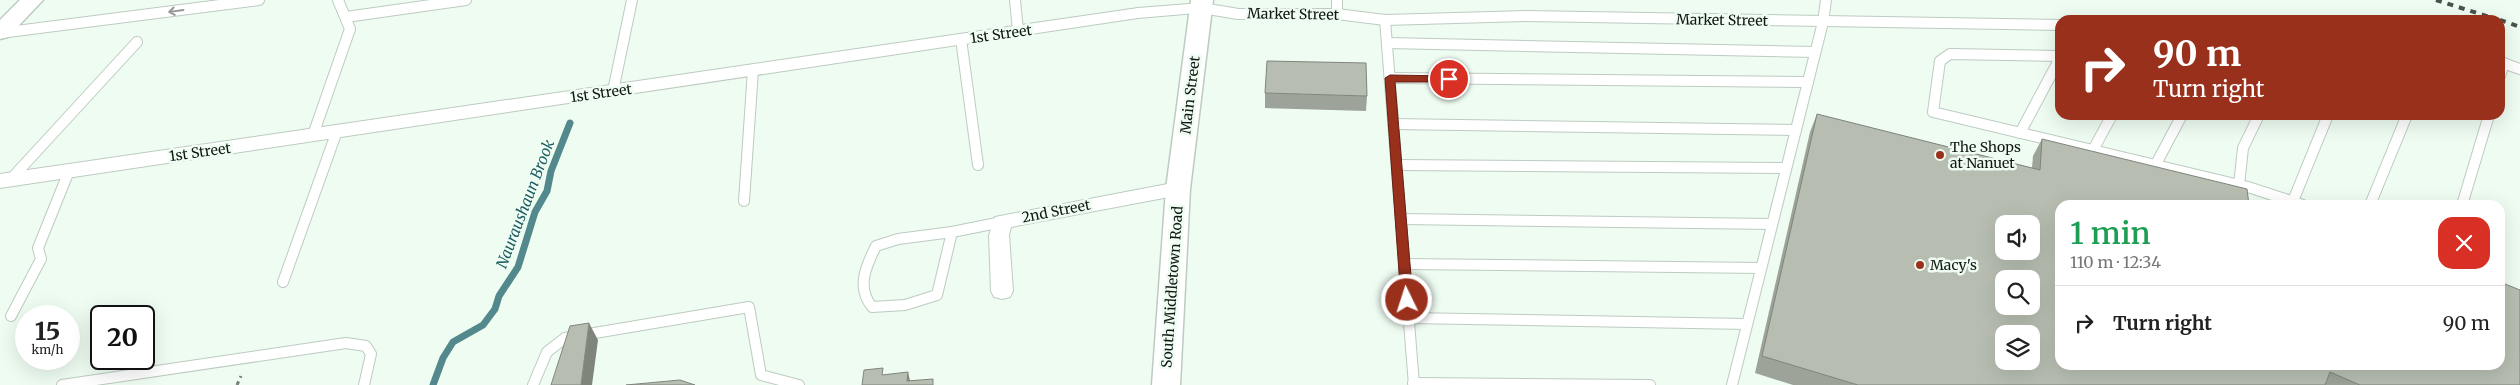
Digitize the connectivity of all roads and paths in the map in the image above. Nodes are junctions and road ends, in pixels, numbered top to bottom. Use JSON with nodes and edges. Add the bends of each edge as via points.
{"nodes":[{"id":1,"x":32,"y":0,"type":"edge"},
{"id":2,"x":259,"y":0,"type":"edge"},
{"id":3,"x":338,"y":0,"type":"edge"},
{"id":4,"x":466,"y":0,"type":"edge"},
{"id":5,"x":632,"y":0,"type":"edge"},
{"id":6,"x":1015,"y":0,"type":"edge"},
{"id":7,"x":1337,"y":0,"type":"edge"},
{"id":8,"x":1826,"y":0,"type":"edge"},
{"id":9,"x":1202,"y":4,"type":"edge"},
{"id":10,"x":1337,"y":14,"type":"junction"},
{"id":11,"x":346,"y":17,"type":"junction"},
{"id":12,"x":1385,"y":20,"type":"junction"},
{"id":13,"x":1823,"y":22,"type":"junction"},
{"id":14,"x":2055,"y":25,"type":"edge"},
{"id":15,"x":1018,"y":31,"type":"junction"},
{"id":16,"x":0,"y":32,"type":"edge"},
{"id":17,"x":961,"y":40,"type":"junction"},
{"id":18,"x":137,"y":42,"type":"dead end"},
{"id":19,"x":1387,"y":43,"type":"junction"},
{"id":20,"x":1815,"y":52,"type":"junction"},
{"id":21,"x":2055,"y":57,"type":"edge"},
{"id":22,"x":2505,"y":64,"type":"edge"},
{"id":23,"x":2055,"y":66,"type":"edge"},
{"id":24,"x":2520,"y":69,"type":"edge"},
{"id":25,"x":753,"y":70,"type":"junction"},
{"id":26,"x":1390,"y":78,"type":"junction"},
{"id":27,"x":1808,"y":82,"type":"junction"},
{"id":28,"x":613,"y":91,"type":"junction"},
{"id":29,"x":2109,"y":120,"type":"edge"},
{"id":30,"x":2179,"y":120,"type":"edge"},
{"id":31,"x":2255,"y":120,"type":"edge"},
{"id":32,"x":2326,"y":120,"type":"edge"},
{"id":33,"x":2405,"y":120,"type":"edge"},
{"id":34,"x":2488,"y":120,"type":"edge"},
{"id":35,"x":1393,"y":124,"type":"junction"},
{"id":36,"x":1796,"y":130,"type":"junction"},
{"id":37,"x":337,"y":131,"type":"junction"},
{"id":38,"x":2020,"y":133,"type":"junction"},
{"id":39,"x":312,"y":135,"type":"junction"},
{"id":40,"x":2093,"y":150,"type":"junction"},
{"id":41,"x":978,"y":165,"type":"dead end"},
{"id":42,"x":1397,"y":165,"type":"junction"},
{"id":43,"x":2155,"y":166,"type":"junction"},
{"id":44,"x":1786,"y":168,"type":"junction"},
{"id":45,"x":70,"y":171,"type":"junction"},
{"id":46,"x":6,"y":180,"type":"edge"},
{"id":47,"x":2239,"y":185,"type":"junction"},
{"id":48,"x":1178,"y":189,"type":"junction"},
{"id":49,"x":2290,"y":200,"type":"edge"},
{"id":50,"x":2293,"y":200,"type":"edge"},
{"id":51,"x":2372,"y":200,"type":"edge"},
{"id":52,"x":2464,"y":200,"type":"edge"},
{"id":53,"x":744,"y":201,"type":"dead end"},
{"id":54,"x":1401,"y":219,"type":"junction"},
{"id":55,"x":1002,"y":222,"type":"junction"},
{"id":56,"x":1772,"y":224,"type":"junction"},
{"id":57,"x":952,"y":232,"type":"junction"},
{"id":58,"x":1404,"y":264,"type":"junction"},
{"id":59,"x":1761,"y":268,"type":"junction"},
{"id":60,"x":283,"y":282,"type":"dead end"},
{"id":61,"x":1002,"y":291,"type":"dead end"},
{"id":62,"x":11,"y":316,"type":"dead end"},
{"id":63,"x":1409,"y":318,"type":"junction"},
{"id":64,"x":1747,"y":324,"type":"junction"},
{"id":65,"x":241,"y":375,"type":"dead end"},
{"id":66,"x":1414,"y":384,"type":"edge"},
{"id":67,"x":62,"y":385,"type":"edge"},
{"id":68,"x":237,"y":385,"type":"edge"},
{"id":69,"x":364,"y":385,"type":"edge"},
{"id":70,"x":533,"y":385,"type":"edge"},
{"id":71,"x":799,"y":385,"type":"edge"},
{"id":72,"x":1166,"y":385,"type":"edge"},
{"id":73,"x":1650,"y":385,"type":"edge"},
{"id":74,"x":1732,"y":385,"type":"edge"}],
"edges":[{"from":1,"to":16,"type":"street"},
{"from":2,"to":16,"type":"lane","one_way":true},
{"from":3,"to":11,"type":"lane"},
{"from":4,"to":11,"type":"lane"},
{"from":5,"to":28,"type":"lane"},
{"from":6,"to":15,"type":"lane"},
{"from":7,"to":10,"type":"lane"},
{"from":8,"to":13,"type":"lane"},
{"from":9,"to":10,"type":"lane","name":"Market Street","via":[[1238,14]]},
{"from":9,"to":15,"type":"street","name":"1st Street"},
{"from":9,"to":48,"type":"street","name":"Main Street"},
{"from":10,"to":12,"type":"lane","name":"Market Street"},
{"from":11,"to":39,"type":"lane","via":[[350,29]]},
{"from":12,"to":13,"type":"lane","name":"Market Street","via":[[1528,16]]},
{"from":12,"to":19,"type":"lane"},
{"from":13,"to":14,"type":"lane","name":"Market Street"},
{"from":13,"to":20,"type":"lane"},
{"from":15,"to":17,"type":"street","name":"1st Street"},
{"from":17,"to":25,"type":"street","name":"1st Street"},
{"from":17,"to":41,"type":"lane"},
{"from":18,"to":46,"type":"lane"},
{"from":19,"to":20,"type":"lane"},
{"from":19,"to":26,"type":"lane"},
{"from":20,"to":27,"type":"lane"},
{"from":21,"to":38,"type":"lane","via":[[1950,54],[1940,61],[1933,112]]},
{"from":22,"to":24,"type":"lane"},
{"from":23,"to":38,"type":"lane"},
{"from":25,"to":28,"type":"street","name":"1st Street"},
{"from":25,"to":53,"type":"lane"},
{"from":26,"to":27,"type":"lane"},
{"from":26,"to":35,"type":"lane"},
{"from":27,"to":36,"type":"lane"},
{"from":28,"to":37,"type":"street","name":"1st Street"},
{"from":29,"to":40,"type":"lane"},
{"from":30,"to":43,"type":"lane"},
{"from":31,"to":47,"type":"lane","via":[[2244,140]]},
{"from":32,"to":50,"type":"lane"},
{"from":33,"to":51,"type":"lane"},
{"from":34,"to":52,"type":"lane"},
{"from":35,"to":36,"type":"lane"},
{"from":35,"to":42,"type":"lane"},
{"from":36,"to":44,"type":"lane"},
{"from":37,"to":39,"type":"street","name":"1st Street"},
{"from":37,"to":60,"type":"lane"},
{"from":38,"to":40,"type":"lane"},
{"from":39,"to":45,"type":"street","name":"1st Street"},
{"from":40,"to":43,"type":"lane"},
{"from":42,"to":44,"type":"lane"},
{"from":42,"to":54,"type":"lane"},
{"from":43,"to":47,"type":"lane"},
{"from":44,"to":56,"type":"lane"},
{"from":45,"to":46,"type":"street","name":"1st Street"},
{"from":45,"to":62,"type":"lane","via":[[38,248],[41,259]]},
{"from":47,"to":49,"type":"lane"},
{"from":48,"to":55,"type":"street","name":"2nd Street"},
{"from":48,"to":72,"type":"street","name":"South Middletown Road"},
{"from":54,"to":56,"type":"lane"},
{"from":54,"to":58,"type":"lane"},
{"from":55,"to":57,"type":"lane"},
{"from":55,"to":61,"type":"street","via":[[999,235]]},
{"from":56,"to":59,"type":"lane"},
{"from":57,"to":57,"type":"lane","via":[[898,239],[876,246],[865,268],[862,290],[866,302],[872,307],[895,307],[919,303],[937,295]]},
{"from":58,"to":59,"type":"lane"},
{"from":58,"to":63,"type":"lane"},
{"from":59,"to":64,"type":"lane"},
{"from":63,"to":64,"type":"lane"},
{"from":63,"to":66,"type":"lane"},
{"from":64,"to":74,"type":"lane"},
{"from":65,"to":68,"type":"path"},
{"from":66,"to":73,"type":"lane"},
{"from":67,"to":69,"type":"lane","via":[[346,343],[366,346],[371,354]]},
{"from":70,"to":71,"type":"lane","via":[[543,355],[552,344],[564,338],[749,307],[761,375]]}]}
